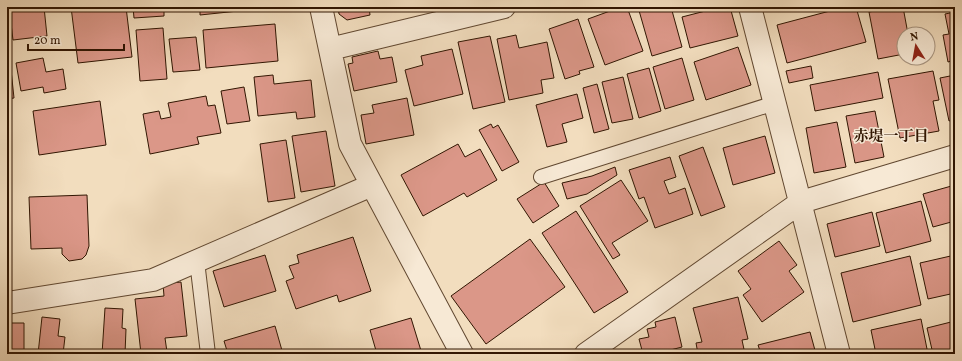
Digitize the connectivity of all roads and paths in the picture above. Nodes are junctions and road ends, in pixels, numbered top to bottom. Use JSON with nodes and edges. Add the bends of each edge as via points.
{"nodes":[{"id":1,"x":321,"y":7,"type":"edge"},
{"id":2,"x":504,"y":7,"type":"edge"},
{"id":3,"x":750,"y":7,"type":"edge"},
{"id":4,"x":330,"y":49,"type":"junction"},
{"id":5,"x":775,"y":103,"type":"junction"},
{"id":6,"x":955,"y":156,"type":"edge"},
{"id":7,"x":541,"y":177,"type":"dead end"},
{"id":8,"x":372,"y":185,"type":"junction"},
{"id":9,"x":801,"y":202,"type":"junction"},
{"id":10,"x":197,"y":261,"type":"junction"},
{"id":11,"x":7,"y":303,"type":"edge"},
{"id":12,"x":208,"y":354,"type":"edge"},
{"id":13,"x":462,"y":354,"type":"edge"},
{"id":14,"x":586,"y":354,"type":"edge"},
{"id":15,"x":840,"y":354,"type":"edge"}],
"edges":[{"from":1,"to":4,"type":"street"},
{"from":2,"to":4,"type":"street"},
{"from":3,"to":5,"type":"street"},
{"from":4,"to":8,"type":"street","via":[[350,144]]},
{"from":5,"to":7,"type":"lane"},
{"from":5,"to":9,"type":"street"},
{"from":6,"to":9,"type":"street"},
{"from":8,"to":10,"type":"street"},
{"from":8,"to":13,"type":"street"},
{"from":9,"to":14,"type":"street"},
{"from":9,"to":15,"type":"street"},
{"from":10,"to":11,"type":"street","via":[[153,280]]},
{"from":10,"to":12,"type":"lane"}]}
